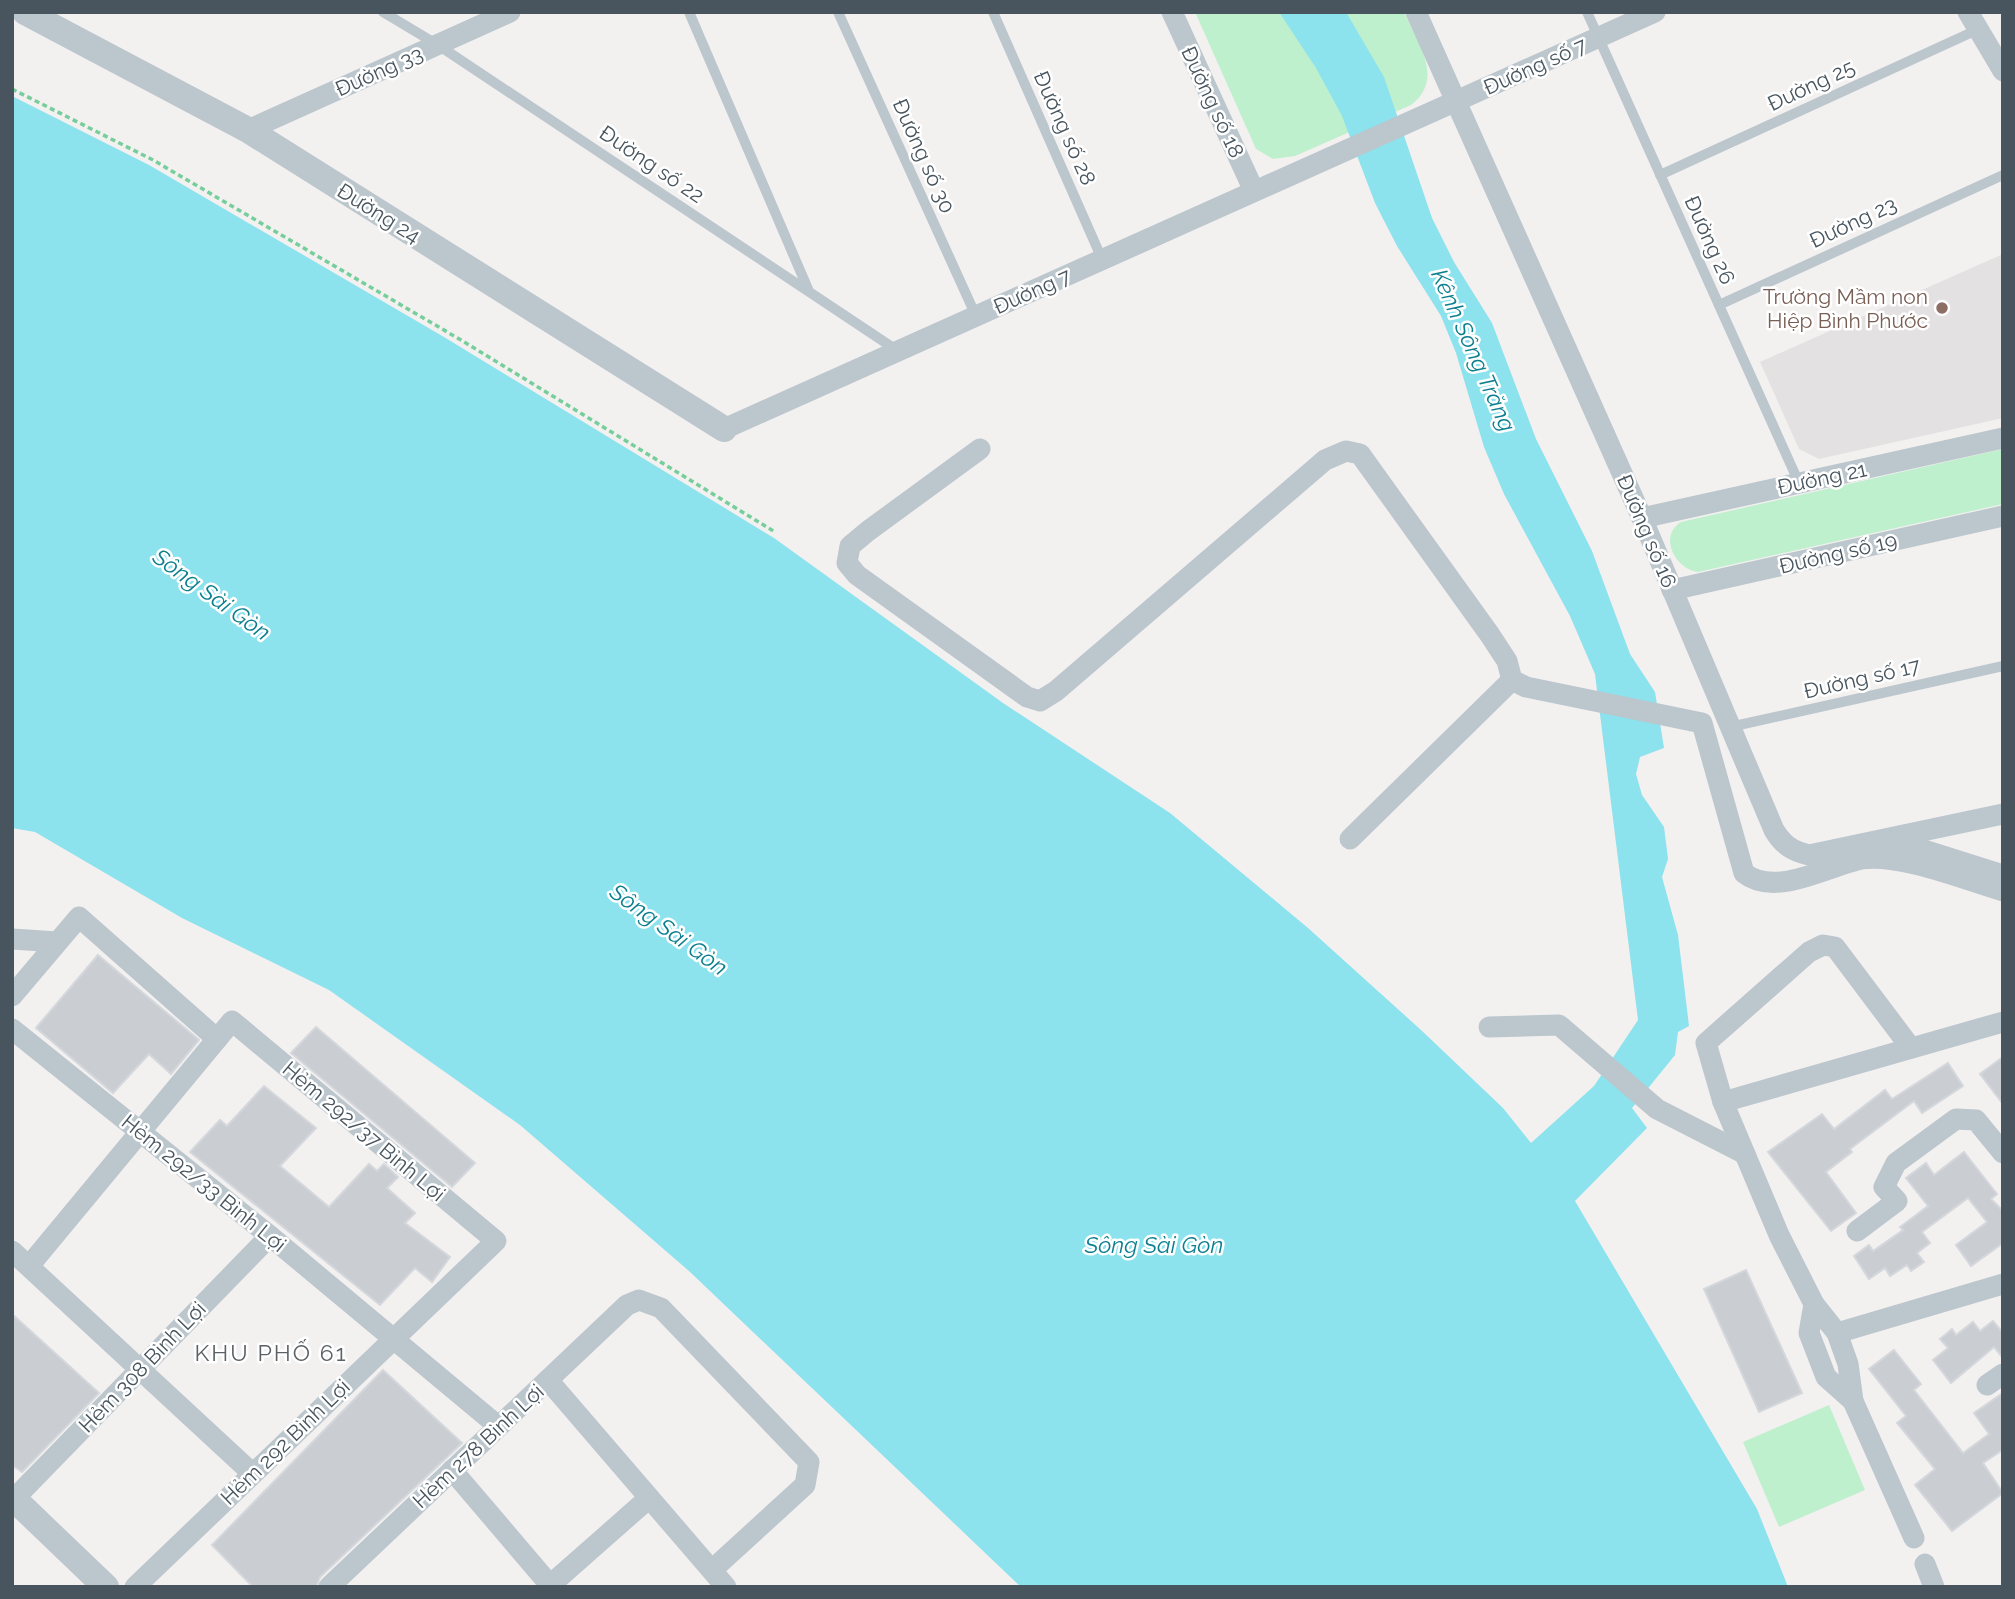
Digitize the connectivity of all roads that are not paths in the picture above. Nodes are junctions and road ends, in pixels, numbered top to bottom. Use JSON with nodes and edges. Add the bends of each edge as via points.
{"nodes":[{"id":1,"x":25,"y":12,"type":"edge"},
{"id":2,"x":383,"y":12,"type":"edge"},
{"id":3,"x":510,"y":12,"type":"edge"},
{"id":4,"x":689,"y":12,"type":"edge"},
{"id":5,"x":838,"y":12,"type":"edge"},
{"id":6,"x":993,"y":12,"type":"edge"},
{"id":7,"x":1172,"y":12,"type":"edge"},
{"id":8,"x":1416,"y":12,"type":"edge"},
{"id":9,"x":1587,"y":12,"type":"edge"},
{"id":10,"x":1656,"y":12,"type":"edge"},
{"id":11,"x":1973,"y":21,"type":"edge"},
{"id":12,"x":1598,"y":38,"type":"junction"},
{"id":13,"x":438,"y":45,"type":"junction"},
{"id":14,"x":2003,"y":71,"type":"edge"},
{"id":15,"x":1455,"y":101,"type":"junction"},
{"id":16,"x":248,"y":130,"type":"junction"},
{"id":17,"x":1339,"y":152,"type":"joint"},
{"id":18,"x":1660,"y":175,"type":"junction"},
{"id":19,"x":2003,"y":175,"type":"edge"},
{"id":20,"x":1254,"y":191,"type":"junction"},
{"id":21,"x":1102,"y":259,"type":"junction"},
{"id":22,"x":809,"y":291,"type":"junction"},
{"id":23,"x":1719,"y":305,"type":"junction"},
{"id":24,"x":976,"y":316,"type":"junction"},
{"id":25,"x":898,"y":351,"type":"junction"},
{"id":26,"x":724,"y":429,"type":"joint"},
{"id":27,"x":2003,"y":438,"type":"edge"},
{"id":28,"x":980,"y":449,"type":"dead end"},
{"id":29,"x":1799,"y":482,"type":"junction"},
{"id":30,"x":2003,"y":516,"type":"edge"},
{"id":31,"x":1642,"y":518,"type":"junction"},
{"id":32,"x":1672,"y":590,"type":"junction"},
{"id":33,"x":2003,"y":666,"type":"edge"},
{"id":34,"x":1512,"y":680,"type":"junction"},
{"id":35,"x":1730,"y":727,"type":"junction"},
{"id":36,"x":2003,"y":814,"type":"edge"},
{"id":37,"x":1350,"y":839,"type":"dead end"},
{"id":38,"x":1887,"y":839,"type":"junction"},
{"id":39,"x":2003,"y":875,"type":"edge"},
{"id":40,"x":2003,"y":891,"type":"edge"},
{"id":41,"x":12,"y":939,"type":"edge"},
{"id":42,"x":57,"y":942,"type":"junction"},
{"id":43,"x":12,"y":996,"type":"edge"},
{"id":44,"x":2003,"y":1022,"type":"edge"},
{"id":45,"x":1489,"y":1027,"type":"dead end"},
{"id":46,"x":12,"y":1029,"type":"edge"},
{"id":47,"x":217,"y":1039,"type":"junction"},
{"id":48,"x":1911,"y":1048,"type":"junction"},
{"id":49,"x":1723,"y":1102,"type":"junction"},
{"id":50,"x":142,"y":1132,"type":"junction"},
{"id":51,"x":2003,"y":1153,"type":"edge"},
{"id":52,"x":1745,"y":1154,"type":"junction"},
{"id":53,"x":1857,"y":1231,"type":"dead end"},
{"id":54,"x":270,"y":1236,"type":"junction"},
{"id":55,"x":496,"y":1241,"type":"joint"},
{"id":56,"x":12,"y":1251,"type":"edge"},
{"id":57,"x":29,"y":1266,"type":"junction"},
{"id":58,"x":2003,"y":1284,"type":"edge"},
{"id":59,"x":1814,"y":1304,"type":"junction"},
{"id":60,"x":1837,"y":1333,"type":"junction"},
{"id":61,"x":394,"y":1338,"type":"junction"},
{"id":62,"x":140,"y":1369,"type":"junction"},
{"id":63,"x":548,"y":1380,"type":"junction"},
{"id":64,"x":1853,"y":1401,"type":"junction"},
{"id":65,"x":498,"y":1426,"type":"junction"},
{"id":66,"x":452,"y":1470,"type":"junction"},
{"id":67,"x":252,"y":1473,"type":"junction"},
{"id":68,"x":649,"y":1498,"type":"junction"},
{"id":69,"x":13,"y":1499,"type":"edge"},
{"id":70,"x":1914,"y":1538,"type":"dead end"},
{"id":71,"x":1926,"y":1564,"type":"dead end"},
{"id":72,"x":712,"y":1570,"type":"junction"},
{"id":73,"x":549,"y":1586,"type":"edge"},
{"id":74,"x":106,"y":1587,"type":"edge"},
{"id":75,"x":135,"y":1587,"type":"edge"},
{"id":76,"x":329,"y":1587,"type":"edge"},
{"id":77,"x":726,"y":1587,"type":"edge"},
{"id":78,"x":1934,"y":1587,"type":"edge"}],
"edges":[{"from":1,"to":16,"type":"street","name":"Đường 24"},
{"from":2,"to":13,"type":"lane","name":"Đường số 22"},
{"from":3,"to":13,"type":"street","name":"Đường 33"},
{"from":4,"to":22,"type":"lane"},
{"from":5,"to":24,"type":"lane","name":"Đường số 30"},
{"from":6,"to":21,"type":"lane","name":"Đường số 28"},
{"from":7,"to":20,"type":"street","name":"Đường số 18"},
{"from":8,"to":15,"type":"street","name":"Đường số 16"},
{"from":9,"to":12,"type":"lane","name":"Đường 26"},
{"from":10,"to":12,"type":"street","name":"Đường số 7"},
{"from":11,"to":14,"type":"street"},
{"from":11,"to":18,"type":"lane","name":"Đường 25"},
{"from":12,"to":15,"type":"street","name":"Đường số 7"},
{"from":12,"to":18,"type":"lane","name":"Đường 26"},
{"from":13,"to":16,"type":"street","name":"Đường 33"},
{"from":13,"to":22,"type":"lane","name":"Đường số 22"},
{"from":15,"to":17,"type":"street","name":"Đường số 7"},
{"from":15,"to":31,"type":"street","name":"Đường số 16"},
{"from":16,"to":26,"type":"street","name":"Đường 24"},
{"from":17,"to":20,"type":"street","name":"Đường 7"},
{"from":18,"to":23,"type":"lane","name":"Đường 26"},
{"from":19,"to":23,"type":"lane","name":"Đường 23"},
{"from":20,"to":21,"type":"street","name":"Đường 7"},
{"from":21,"to":24,"type":"street","name":"Đường 7"},
{"from":22,"to":25,"type":"lane","name":"Đường số 22"},
{"from":23,"to":29,"type":"lane","name":"Đường 26"},
{"from":24,"to":25,"type":"street","name":"Đường 7"},
{"from":25,"to":26,"type":"street","name":"Đường 7"},
{"from":27,"to":29,"type":"street","name":"Đường 21"},
{"from":28,"to":34,"type":"street","via":[[850,546],[846,563],[1027,697],[1040,701],[1056,691],[1325,460],[1346,451],[1360,454],[1507,660]]},
{"from":29,"to":31,"type":"street","name":"Đường 21"},
{"from":30,"to":32,"type":"street","name":"Đường số 19"},
{"from":31,"to":32,"type":"street","name":"Đường số 16"},
{"from":32,"to":35,"type":"street","name":"Đường số 16"},
{"from":33,"to":35,"type":"lane","name":"Đường số 17"},
{"from":34,"to":37,"type":"street"},
{"from":34,"to":40,"type":"street","via":[[1526,687],[1702,723],[1744,873],[1754,881],[1786,881],[1863,859],[1889,858]]},
{"from":35,"to":38,"type":"street","name":"Đường số 16","via":[[1774,830],[1795,852],[1809,855]]},
{"from":36,"to":38,"type":"street","name":"Đường số 16"},
{"from":38,"to":39,"type":"street"},
{"from":41,"to":42,"type":"street"},
{"from":42,"to":43,"type":"street"},
{"from":42,"to":47,"type":"street","via":[[79,917]]},
{"from":44,"to":48,"type":"street"},
{"from":45,"to":52,"type":"street","via":[[1559,1025],[1657,1109]]},
{"from":46,"to":50,"type":"street","name":"Hẻm 292/33 Bình Lợi"},
{"from":47,"to":50,"type":"street"},
{"from":47,"to":55,"type":"street","name":"Hẻm 292/37 Bình Lợi","via":[[232,1021]]},
{"from":48,"to":49,"type":"street"},
{"from":48,"to":49,"type":"street","via":[[1835,947],[1823,945],[1809,952],[1706,1043]]},
{"from":49,"to":52,"type":"street"},
{"from":50,"to":54,"type":"street","name":"Hẻm 292/33 Bình Lợi"},
{"from":50,"to":57,"type":"street"},
{"from":51,"to":53,"type":"street","via":[[1976,1119],[1956,1119],[1896,1163],[1884,1187],[1897,1201]]},
{"from":52,"to":59,"type":"street"},
{"from":54,"to":61,"type":"street","name":"Hẻm 292/33 Bình Lợi"},
{"from":54,"to":62,"type":"street","name":"Hẻm 308 Bình Lợi"},
{"from":55,"to":61,"type":"street","name":"Hẻm 292 Bình Lợi"},
{"from":56,"to":57,"type":"street"},
{"from":57,"to":62,"type":"street"},
{"from":58,"to":60,"type":"street"},
{"from":59,"to":60,"type":"street"},
{"from":59,"to":64,"type":"street","via":[[1809,1333],[1826,1377]]},
{"from":60,"to":64,"type":"street","via":[[1848,1364]]},
{"from":61,"to":65,"type":"street","name":"Hẻm 292/33 Bình Lợi"},
{"from":61,"to":67,"type":"street","name":"Hẻm 292 Bình Lợi"},
{"from":62,"to":67,"type":"street"},
{"from":62,"to":69,"type":"street","name":"Hẻm 308 Bình Lợi"},
{"from":63,"to":65,"type":"street","name":"Hẻm 278 Bình Lợi"},
{"from":63,"to":68,"type":"street"},
{"from":63,"to":72,"type":"street","name":"Hẻm 278 Bình Lợi","via":[[627,1305],[639,1300],[661,1308],[809,1462],[805,1485]]},
{"from":64,"to":70,"type":"street"},
{"from":65,"to":66,"type":"street","name":"Hẻm 278 Bình Lợi"},
{"from":66,"to":73,"type":"street"},
{"from":66,"to":76,"type":"street","name":"Hẻm 278 Bình Lợi"},
{"from":67,"to":75,"type":"street","name":"Hẻm 292 Bình Lợi"},
{"from":68,"to":72,"type":"street"},
{"from":68,"to":73,"type":"street"},
{"from":69,"to":74,"type":"street"},
{"from":71,"to":78,"type":"street"},
{"from":72,"to":77,"type":"street"}]}
